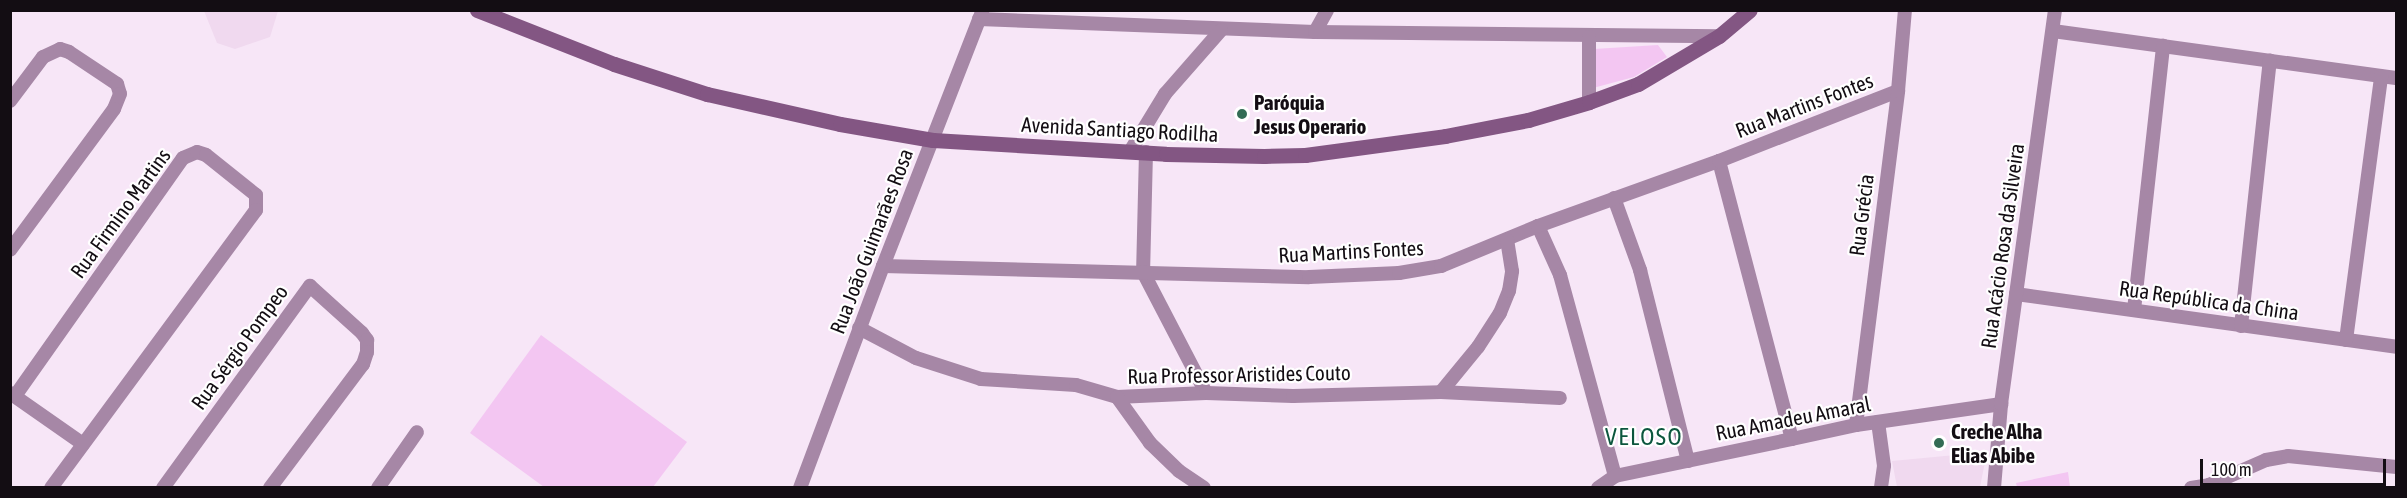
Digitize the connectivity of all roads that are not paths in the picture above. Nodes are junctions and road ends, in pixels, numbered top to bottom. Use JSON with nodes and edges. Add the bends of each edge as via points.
{"nodes":[{"id":1,"x":477,"y":10,"type":"edge"},
{"id":2,"x":1327,"y":10,"type":"edge"},
{"id":3,"x":1750,"y":10,"type":"edge"},
{"id":4,"x":1905,"y":10,"type":"edge"},
{"id":5,"x":2055,"y":10,"type":"edge"},
{"id":6,"x":981,"y":15,"type":"edge"},
{"id":7,"x":1221,"y":30,"type":"junction"},
{"id":8,"x":2052,"y":31,"type":"junction"},
{"id":9,"x":1314,"y":33,"type":"junction"},
{"id":10,"x":1719,"y":36,"type":"junction"},
{"id":11,"x":1589,"y":37,"type":"junction"},
{"id":12,"x":2163,"y":46,"type":"junction"},
{"id":13,"x":2270,"y":61,"type":"junction"},
{"id":14,"x":2381,"y":76,"type":"junction"},
{"id":15,"x":2397,"y":78,"type":"edge"},
{"id":16,"x":1898,"y":91,"type":"junction"},
{"id":17,"x":10,"y":101,"type":"edge"},
{"id":18,"x":1589,"y":102,"type":"junction"},
{"id":19,"x":933,"y":140,"type":"junction"},
{"id":20,"x":1139,"y":151,"type":"junction"},
{"id":21,"x":1719,"y":161,"type":"junction"},
{"id":22,"x":1614,"y":198,"type":"junction"},
{"id":23,"x":1539,"y":226,"type":"junction"},
{"id":24,"x":1507,"y":240,"type":"junction"},
{"id":25,"x":10,"y":250,"type":"edge"},
{"id":26,"x":883,"y":266,"type":"junction"},
{"id":27,"x":1143,"y":272,"type":"junction"},
{"id":28,"x":2016,"y":294,"type":"junction"},
{"id":29,"x":2134,"y":310,"type":"junction"},
{"id":30,"x":2241,"y":326,"type":"junction"},
{"id":31,"x":859,"y":328,"type":"junction"},
{"id":32,"x":2346,"y":340,"type":"junction"},
{"id":33,"x":2397,"y":347,"type":"edge"},
{"id":34,"x":1441,"y":392,"type":"junction"},
{"id":35,"x":1206,"y":393,"type":"junction"},
{"id":36,"x":13,"y":395,"type":"edge"},
{"id":37,"x":1117,"y":397,"type":"junction"},
{"id":38,"x":1560,"y":398,"type":"dead end"},
{"id":39,"x":2001,"y":404,"type":"junction"},
{"id":40,"x":1878,"y":422,"type":"junction"},
{"id":41,"x":1856,"y":425,"type":"junction"},
{"id":42,"x":417,"y":432,"type":"dead end"},
{"id":43,"x":1792,"y":439,"type":"junction"},
{"id":44,"x":82,"y":444,"type":"junction"},
{"id":45,"x":1688,"y":461,"type":"junction"},
{"id":46,"x":2397,"y":467,"type":"edge"},
{"id":47,"x":1615,"y":476,"type":"junction"},
{"id":48,"x":2212,"y":486,"type":"edge"},
{"id":49,"x":1882,"y":487,"type":"edge"},
{"id":50,"x":51,"y":488,"type":"edge"},
{"id":51,"x":163,"y":488,"type":"edge"},
{"id":52,"x":270,"y":488,"type":"edge"},
{"id":53,"x":378,"y":488,"type":"edge"},
{"id":54,"x":800,"y":488,"type":"edge"},
{"id":55,"x":1204,"y":488,"type":"edge"},
{"id":56,"x":1598,"y":488,"type":"edge"},
{"id":57,"x":1994,"y":488,"type":"edge"},
{"id":58,"x":2191,"y":488,"type":"edge"}],
"edges":[{"from":1,"to":19,"type":"main road","name":"Avenida Santiago Rodilha","via":[[614,64],[707,94],[788,114]]},
{"from":2,"to":9,"type":"street"},
{"from":3,"to":10,"type":"main road","name":"Avenida Santiago Rodilha"},
{"from":4,"to":16,"type":"street","name":"Rua Grécia"},
{"from":5,"to":8,"type":"street","name":"Rua Acácio Rosa da Silveira"},
{"from":6,"to":7,"type":"street"},
{"from":6,"to":19,"type":"street","name":"Rua João Guimarães Rosa"},
{"from":7,"to":9,"type":"street"},
{"from":7,"to":20,"type":"street","via":[[1165,94]]},
{"from":8,"to":12,"type":"street"},
{"from":8,"to":28,"type":"street","name":"Rua Acácio Rosa da Silveira"},
{"from":9,"to":11,"type":"street"},
{"from":10,"to":11,"type":"street"},
{"from":10,"to":18,"type":"main road","name":"Avenida Santiago Rodilha","via":[[1638,84]]},
{"from":11,"to":18,"type":"street"},
{"from":12,"to":13,"type":"street"},
{"from":12,"to":29,"type":"street"},
{"from":13,"to":14,"type":"street"},
{"from":13,"to":30,"type":"street"},
{"from":14,"to":15,"type":"street"},
{"from":14,"to":32,"type":"street"},
{"from":16,"to":21,"type":"street","name":"Rua Martins Fontes"},
{"from":16,"to":41,"type":"street","name":"Rua Grécia"},
{"from":17,"to":25,"type":"street","via":[[43,57],[60,49],[117,84],[120,94]]},
{"from":18,"to":20,"type":"main road","name":"Avenida Santiago Rodilha","via":[[1528,120],[1445,136],[1305,155]]},
{"from":19,"to":20,"type":"main road","name":"Avenida Santiago Rodilha"},
{"from":19,"to":26,"type":"street","name":"Rua João Guimarães Rosa"},
{"from":20,"to":27,"type":"street"},
{"from":21,"to":22,"type":"street","name":"Rua Martins Fontes"},
{"from":21,"to":43,"type":"street"},
{"from":22,"to":23,"type":"street","name":"Rua Martins Fontes"},
{"from":22,"to":45,"type":"street","via":[[1640,270]]},
{"from":23,"to":24,"type":"street","name":"Rua Martins Fontes"},
{"from":23,"to":47,"type":"street","via":[[1560,275]]},
{"from":24,"to":27,"type":"street","name":"Rua Martins Fontes","via":[[1441,266],[1399,273],[1309,277]]},
{"from":24,"to":34,"type":"street","via":[[1512,271],[1500,313]]},
{"from":26,"to":27,"type":"street","name":"Rua Martins Fontes"},
{"from":26,"to":31,"type":"street","name":"Rua João Guimarães Rosa"},
{"from":27,"to":35,"type":"street"},
{"from":28,"to":29,"type":"street","name":"Rua República da China"},
{"from":28,"to":39,"type":"street","name":"Rua Acácio Rosa da Silveira"},
{"from":29,"to":30,"type":"street","name":"Rua República da China"},
{"from":30,"to":32,"type":"street","name":"Rua República da China"},
{"from":31,"to":37,"type":"street","name":"Rua Professor Aristides Couto","via":[[916,358],[965,375],[1076,386]]},
{"from":31,"to":54,"type":"street","name":"Rua João Guimarães Rosa"},
{"from":32,"to":33,"type":"street","name":"Rua República da China"},
{"from":34,"to":35,"type":"street","name":"Rua Professor Aristides Couto","via":[[1293,396]]},
{"from":34,"to":38,"type":"street","name":"Rua Professor Aristides Couto"},
{"from":35,"to":37,"type":"street","name":"Rua Professor Aristides Couto"},
{"from":36,"to":44,"type":"street"},
{"from":36,"to":44,"type":"street","name":"Rua Firmino Martins","via":[[175,167],[189,153],[206,155],[256,195],[256,210]]},
{"from":37,"to":55,"type":"street","via":[[1164,457]]},
{"from":39,"to":40,"type":"street","name":"Rua Amadeu Amaral"},
{"from":39,"to":57,"type":"street","name":"Rua Acácio Rosa da Silveira"},
{"from":40,"to":41,"type":"street","name":"Rua Amadeu Amaral"},
{"from":40,"to":49,"type":"street","via":[[1884,466]]},
{"from":41,"to":43,"type":"street","name":"Rua Amadeu Amaral"},
{"from":42,"to":53,"type":"street"},
{"from":43,"to":45,"type":"street","name":"Rua Amadeu Amaral"},
{"from":44,"to":50,"type":"street"},
{"from":45,"to":47,"type":"street","name":"Rua Amadeu Amaral"},
{"from":46,"to":48,"type":"street","via":[[2288,456],[2266,460]]},
{"from":47,"to":56,"type":"street","name":"Rua Amadeu Amaral"},
{"from":48,"to":58,"type":"street"},
{"from":51,"to":52,"type":"street","name":"Rua Sérgio Pompeo","via":[[310,286],[367,340],[363,364]]}]}
